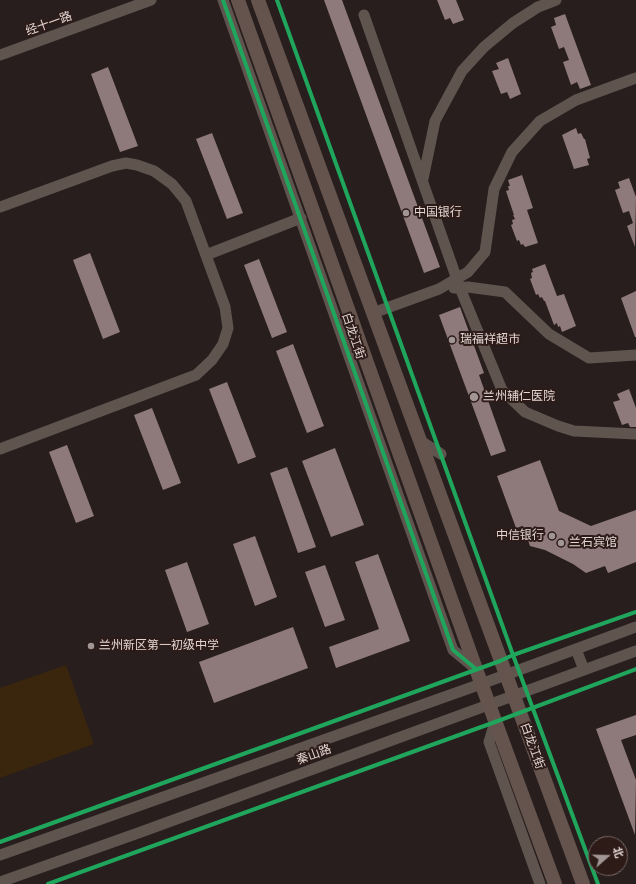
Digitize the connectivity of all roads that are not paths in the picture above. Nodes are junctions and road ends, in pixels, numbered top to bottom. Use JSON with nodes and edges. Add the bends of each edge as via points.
{"nodes":[{"id":1,"x":151,"y":0,"type":"edge"},
{"id":2,"x":223,"y":0,"type":"edge"},
{"id":3,"x":238,"y":0,"type":"edge"},
{"id":4,"x":258,"y":0,"type":"edge"},
{"id":5,"x":556,"y":0,"type":"edge"},
{"id":6,"x":364,"y":15,"type":"dead end"},
{"id":7,"x":0,"y":55,"type":"edge"},
{"id":8,"x":636,"y":78,"type":"edge"},
{"id":9,"x":423,"y":180,"type":"junction"},
{"id":10,"x":0,"y":207,"type":"edge"},
{"id":11,"x":301,"y":218,"type":"junction"},
{"id":12,"x":206,"y":255,"type":"junction"},
{"id":13,"x":459,"y":283,"type":"junction"},
{"id":14,"x":373,"y":313,"type":"junction"},
{"id":15,"x":636,"y":355,"type":"edge"},
{"id":16,"x":636,"y":434,"type":"edge"},
{"id":17,"x":419,"y":440,"type":"junction"},
{"id":18,"x":0,"y":449,"type":"edge"},
{"id":19,"x":441,"y":454,"type":"dead end"},
{"id":20,"x":636,"y":627,"type":"edge"},
{"id":21,"x":576,"y":649,"type":"junction"},
{"id":22,"x":636,"y":651,"type":"edge"},
{"id":23,"x":476,"y":669,"type":"junction"},
{"id":24,"x":584,"y":670,"type":"junction"},
{"id":25,"x":505,"y":675,"type":"junction"},
{"id":26,"x":481,"y":684,"type":"junction"},
{"id":27,"x":513,"y":696,"type":"junction"},
{"id":28,"x":489,"y":705,"type":"junction"},
{"id":29,"x":495,"y":722,"type":"junction"},
{"id":30,"x":0,"y":855,"type":"edge"},
{"id":31,"x":0,"y":882,"type":"edge"},
{"id":32,"x":540,"y":884,"type":"edge"},
{"id":33,"x":555,"y":884,"type":"edge"},
{"id":34,"x":583,"y":884,"type":"edge"}],
"edges":[{"from":1,"to":7,"type":"street","name":"经十一路"},
{"from":2,"to":11,"type":"street","name":"白龙江街"},
{"from":3,"to":23,"type":"main road","name":"白龙江街"},
{"from":4,"to":14,"type":"main road","name":"白龙江街"},
{"from":5,"to":9,"type":"street","via":[[538,7],[513,23],[484,47],[462,71],[435,121]]},
{"from":6,"to":9,"type":"street"},
{"from":8,"to":13,"type":"street","via":[[576,100],[540,121],[512,152],[494,190],[486,252]]},
{"from":9,"to":13,"type":"street"},
{"from":10,"to":12,"type":"street","via":[[112,166],[126,163],[137,165],[154,171],[172,184],[186,201]]},
{"from":11,"to":12,"type":"street"},
{"from":11,"to":23,"type":"street","name":"白龙江街","via":[[453,650]]},
{"from":12,"to":18,"type":"street","via":[[225,308],[228,328],[224,344],[212,360],[196,375]]},
{"from":13,"to":14,"type":"street"},
{"from":13,"to":15,"type":"street","via":[[468,287],[505,292],[549,334],[589,358]]},
{"from":13,"to":16,"type":"street","via":[[502,390],[526,412],[574,432]]},
{"from":14,"to":17,"type":"main road","name":"白龙江街"},
{"from":17,"to":19,"type":"street"},
{"from":17,"to":25,"type":"main road","name":"白龙江街"},
{"from":20,"to":21,"type":"street","name":"秦山路"},
{"from":21,"to":24,"type":"street"},
{"from":21,"to":25,"type":"street","name":"秦山路"},
{"from":22,"to":24,"type":"street","name":"秦山路"},
{"from":23,"to":26,"type":"main road","name":"白龙江街"},
{"from":24,"to":27,"type":"street","name":"秦山路"},
{"from":25,"to":26,"type":"street","name":"秦山路"},
{"from":25,"to":27,"type":"main road","name":"白龙江街"},
{"from":26,"to":28,"type":"main road","name":"白龙江街"},
{"from":26,"to":30,"type":"street","name":"秦山路"},
{"from":27,"to":28,"type":"street","name":"秦山路"},
{"from":27,"to":34,"type":"main road","name":"白龙江街"},
{"from":28,"to":29,"type":"main road","name":"白龙江街"},
{"from":28,"to":31,"type":"street","name":"秦山路"},
{"from":29,"to":32,"type":"street","via":[[489,742]]},
{"from":29,"to":33,"type":"main road","name":"白龙江街"}]}
